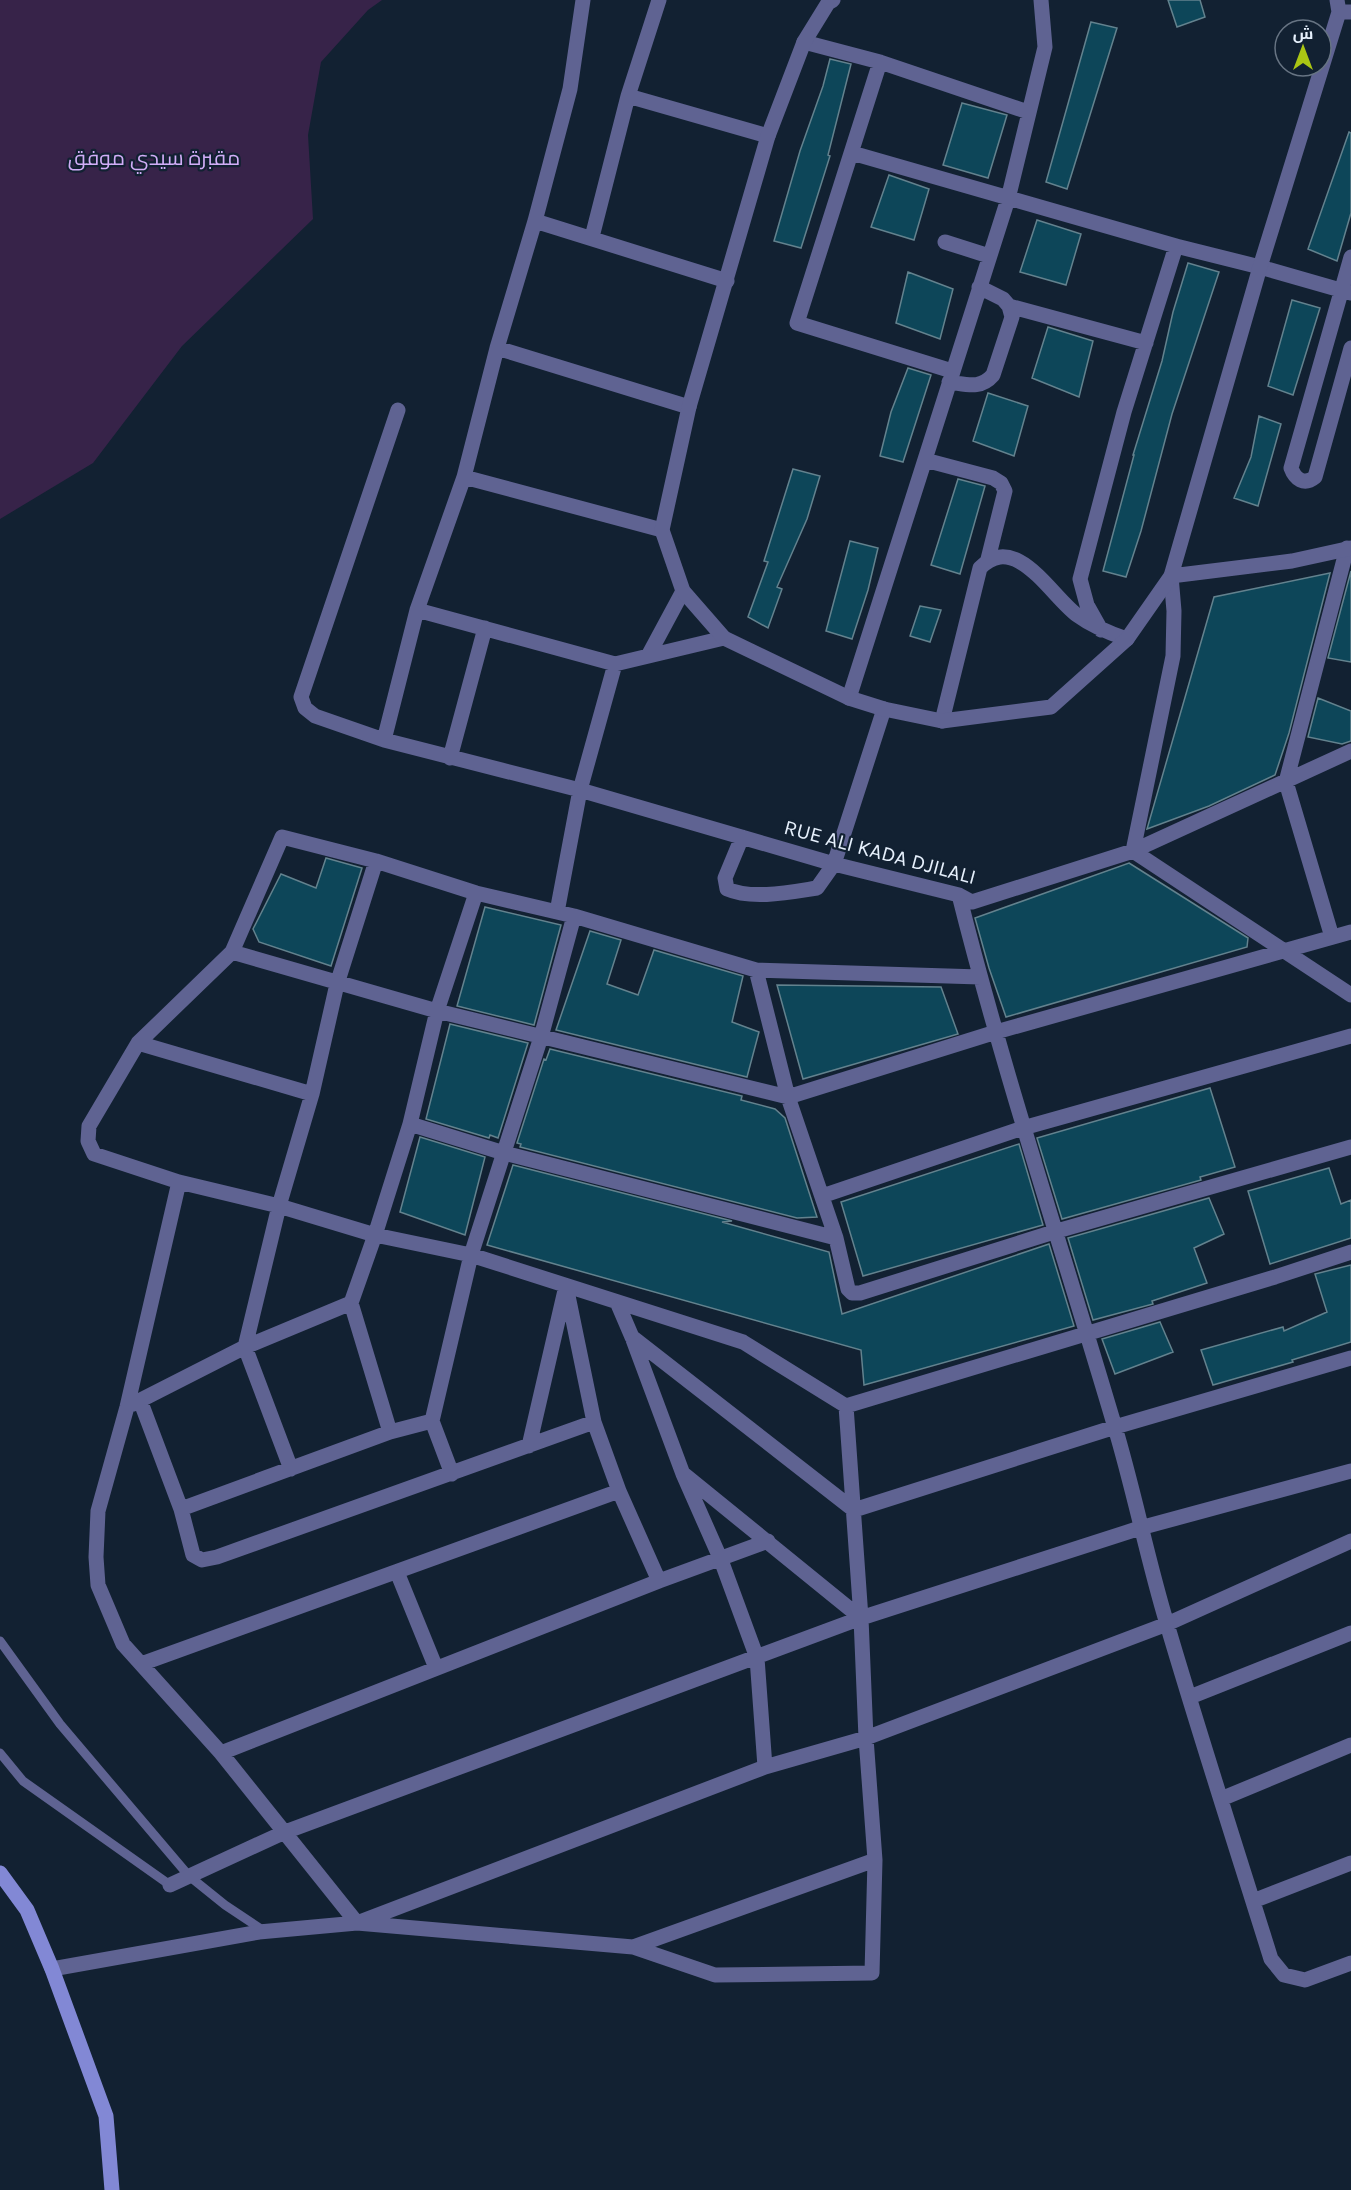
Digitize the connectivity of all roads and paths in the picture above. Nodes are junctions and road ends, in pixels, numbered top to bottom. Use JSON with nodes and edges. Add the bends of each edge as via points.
{"nodes":[{"id":1,"x":583,"y":0,"type":"edge"},
{"id":2,"x":659,"y":0,"type":"edge"},
{"id":3,"x":1041,"y":0,"type":"edge"},
{"id":4,"x":827,"y":1,"type":"edge"},
{"id":5,"x":1342,"y":8,"type":"edge"},
{"id":6,"x":804,"y":42,"type":"junction"},
{"id":7,"x":880,"y":62,"type":"junction"},
{"id":8,"x":628,"y":96,"type":"junction"},
{"id":9,"x":1028,"y":112,"type":"junction"},
{"id":10,"x":768,"y":136,"type":"junction"},
{"id":11,"x":852,"y":153,"type":"junction"},
{"id":12,"x":1008,"y":199,"type":"junction"},
{"id":13,"x":535,"y":221,"type":"junction"},
{"id":14,"x":592,"y":237,"type":"junction"},
{"id":15,"x":945,"y":242,"type":"dead end"},
{"id":16,"x":1176,"y":246,"type":"junction"},
{"id":17,"x":989,"y":256,"type":"junction"},
{"id":18,"x":1351,"y":256,"type":"edge"},
{"id":19,"x":1260,"y":267,"type":"junction"},
{"id":20,"x":727,"y":281,"type":"junction"},
{"id":21,"x":979,"y":287,"type":"junction"},
{"id":22,"x":1346,"y":291,"type":"edge"},
{"id":23,"x":1009,"y":306,"type":"junction"},
{"id":24,"x":1146,"y":343,"type":"junction"},
{"id":25,"x":496,"y":348,"type":"junction"},
{"id":26,"x":1351,"y":348,"type":"edge"},
{"id":27,"x":951,"y":376,"type":"junction"},
{"id":28,"x":689,"y":407,"type":"junction"},
{"id":29,"x":398,"y":410,"type":"dead end"},
{"id":30,"x":925,"y":460,"type":"junction"},
{"id":31,"x":464,"y":477,"type":"junction"},
{"id":32,"x":662,"y":530,"type":"junction"},
{"id":33,"x":1349,"y":548,"type":"edge"},
{"id":34,"x":988,"y":559,"type":"junction"},
{"id":35,"x":1171,"y":576,"type":"junction"},
{"id":36,"x":683,"y":591,"type":"junction"},
{"id":37,"x":417,"y":610,"type":"junction"},
{"id":38,"x":485,"y":628,"type":"junction"},
{"id":39,"x":1101,"y":630,"type":"junction"},
{"id":40,"x":724,"y":638,"type":"junction"},
{"id":41,"x":1127,"y":639,"type":"junction"},
{"id":42,"x":648,"y":656,"type":"junction"},
{"id":43,"x":615,"y":664,"type":"junction"},
{"id":44,"x":849,"y":698,"type":"junction"},
{"id":45,"x":884,"y":709,"type":"junction"},
{"id":46,"x":942,"y":721,"type":"junction"},
{"id":47,"x":384,"y":740,"type":"junction"},
{"id":48,"x":1351,"y":751,"type":"edge"},
{"id":49,"x":450,"y":758,"type":"junction"},
{"id":50,"x":1286,"y":782,"type":"junction"},
{"id":51,"x":580,"y":790,"type":"junction"},
{"id":52,"x":742,"y":837,"type":"junction"},
{"id":53,"x":1133,"y":851,"type":"junction"},
{"id":54,"x":376,"y":861,"type":"junction"},
{"id":55,"x":834,"y":864,"type":"junction"},
{"id":56,"x":476,"y":893,"type":"junction"},
{"id":57,"x":959,"y":895,"type":"junction"},
{"id":58,"x":557,"y":912,"type":"junction"},
{"id":59,"x":574,"y":916,"type":"junction"},
{"id":60,"x":1351,"y":932,"type":"edge"},
{"id":61,"x":1332,"y":937,"type":"junction"},
{"id":62,"x":232,"y":952,"type":"junction"},
{"id":63,"x":1284,"y":952,"type":"junction"},
{"id":64,"x":756,"y":970,"type":"junction"},
{"id":65,"x":980,"y":977,"type":"junction"},
{"id":66,"x":337,"y":984,"type":"junction"},
{"id":67,"x":1351,"y":995,"type":"edge"},
{"id":68,"x":437,"y":1011,"type":"junction"},
{"id":69,"x":996,"y":1032,"type":"junction"},
{"id":70,"x":1351,"y":1036,"type":"edge"},
{"id":71,"x":541,"y":1037,"type":"junction"},
{"id":72,"x":138,"y":1043,"type":"junction"},
{"id":73,"x":312,"y":1094,"type":"junction"},
{"id":74,"x":788,"y":1097,"type":"junction"},
{"id":75,"x":410,"y":1124,"type":"junction"},
{"id":76,"x":1023,"y":1128,"type":"junction"},
{"id":77,"x":1351,"y":1147,"type":"edge"},
{"id":78,"x":504,"y":1153,"type":"junction"},
{"id":79,"x":178,"y":1182,"type":"junction"},
{"id":80,"x":822,"y":1196,"type":"junction"},
{"id":81,"x":279,"y":1206,"type":"junction"},
{"id":82,"x":1057,"y":1231,"type":"junction"},
{"id":83,"x":375,"y":1235,"type":"junction"},
{"id":84,"x":836,"y":1238,"type":"junction"},
{"id":85,"x":1351,"y":1252,"type":"edge"},
{"id":86,"x":471,"y":1255,"type":"junction"},
{"id":87,"x":566,"y":1286,"type":"junction"},
{"id":88,"x":617,"y":1302,"type":"junction"},
{"id":89,"x":351,"y":1303,"type":"junction"},
{"id":90,"x":1086,"y":1333,"type":"junction"},
{"id":91,"x":632,"y":1337,"type":"junction"},
{"id":92,"x":245,"y":1347,"type":"junction"},
{"id":93,"x":1351,"y":1358,"type":"edge"},
{"id":94,"x":134,"y":1403,"type":"junction"},
{"id":95,"x":846,"y":1406,"type":"junction"},
{"id":96,"x":432,"y":1421,"type":"junction"},
{"id":97,"x":594,"y":1422,"type":"junction"},
{"id":98,"x":1115,"y":1427,"type":"junction"},
{"id":99,"x":390,"y":1432,"type":"junction"},
{"id":100,"x":529,"y":1446,"type":"junction"},
{"id":101,"x":291,"y":1469,"type":"junction"},
{"id":102,"x":1351,"y":1471,"type":"edge"},
{"id":103,"x":452,"y":1474,"type":"junction"},
{"id":104,"x":683,"y":1474,"type":"junction"},
{"id":105,"x":619,"y":1491,"type":"junction"},
{"id":106,"x":181,"y":1509,"type":"junction"},
{"id":107,"x":854,"y":1510,"type":"junction"},
{"id":108,"x":1140,"y":1528,"type":"junction"},
{"id":109,"x":768,"y":1541,"type":"junction"},
{"id":110,"x":1351,"y":1541,"type":"edge"},
{"id":111,"x":721,"y":1560,"type":"junction"},
{"id":112,"x":397,"y":1572,"type":"junction"},
{"id":113,"x":659,"y":1581,"type":"junction"},
{"id":114,"x":861,"y":1618,"type":"junction"},
{"id":115,"x":1167,"y":1624,"type":"junction"},
{"id":116,"x":1351,"y":1633,"type":"edge"},
{"id":117,"x":0,"y":1641,"type":"edge"},
{"id":118,"x":757,"y":1658,"type":"junction"},
{"id":119,"x":141,"y":1664,"type":"junction"},
{"id":120,"x":436,"y":1668,"type":"junction"},
{"id":121,"x":1190,"y":1697,"type":"junction"},
{"id":122,"x":866,"y":1737,"type":"junction"},
{"id":123,"x":1351,"y":1745,"type":"edge"},
{"id":124,"x":0,"y":1753,"type":"edge"},
{"id":125,"x":221,"y":1753,"type":"junction"},
{"id":126,"x":765,"y":1767,"type":"junction"},
{"id":127,"x":1221,"y":1799,"type":"junction"},
{"id":128,"x":285,"y":1832,"type":"junction"},
{"id":129,"x":875,"y":1860,"type":"junction"},
{"id":130,"x":1351,"y":1863,"type":"edge"},
{"id":131,"x":0,"y":1873,"type":"edge"},
{"id":132,"x":189,"y":1876,"type":"junction"},
{"id":133,"x":170,"y":1886,"type":"joint"},
{"id":134,"x":1253,"y":1901,"type":"junction"},
{"id":135,"x":357,"y":1923,"type":"junction"},
{"id":136,"x":264,"y":1931,"type":"junction"},
{"id":137,"x":633,"y":1947,"type":"junction"},
{"id":138,"x":1351,"y":1963,"type":"edge"},
{"id":139,"x":52,"y":1969,"type":"junction"},
{"id":140,"x":112,"y":2190,"type":"edge"}],
"edges":[{"from":1,"to":13,"type":"street","via":[[570,89]]},
{"from":2,"to":8,"type":"street"},
{"from":3,"to":9,"type":"street","via":[[1045,47]]},
{"from":4,"to":6,"type":"street"},
{"from":5,"to":19,"type":"street"},
{"from":6,"to":7,"type":"street"},
{"from":6,"to":10,"type":"street"},
{"from":7,"to":9,"type":"street"},
{"from":7,"to":11,"type":"street"},
{"from":8,"to":10,"type":"street"},
{"from":8,"to":14,"type":"street"},
{"from":9,"to":12,"type":"street"},
{"from":10,"to":20,"type":"street"},
{"from":11,"to":12,"type":"street"},
{"from":11,"to":27,"type":"street","via":[[797,323]]},
{"from":12,"to":16,"type":"street"},
{"from":12,"to":17,"type":"street"},
{"from":13,"to":14,"type":"street"},
{"from":13,"to":25,"type":"street"},
{"from":14,"to":20,"type":"street"},
{"from":15,"to":17,"type":"street"},
{"from":16,"to":19,"type":"street"},
{"from":16,"to":24,"type":"street"},
{"from":17,"to":21,"type":"street"},
{"from":18,"to":22,"type":"street"},
{"from":19,"to":22,"type":"street"},
{"from":19,"to":35,"type":"street"},
{"from":20,"to":28,"type":"street"},
{"from":21,"to":23,"type":"street"},
{"from":21,"to":27,"type":"street"},
{"from":22,"to":26,"type":"street","via":[[1291,468],[1299,480],[1310,481],[1315,477]]},
{"from":23,"to":24,"type":"street"},
{"from":23,"to":27,"type":"street","via":[[1012,317],[987,383],[977,385]]},
{"from":24,"to":39,"type":"street","via":[[1080,579],[1087,604]]},
{"from":25,"to":28,"type":"street"},
{"from":25,"to":31,"type":"street"},
{"from":27,"to":30,"type":"street"},
{"from":28,"to":32,"type":"street"},
{"from":29,"to":47,"type":"street","name":"RUE ALI KADA DJILALI","via":[[301,697],[305,708],[315,716]]},
{"from":30,"to":34,"type":"street","via":[[1000,483],[1005,492]]},
{"from":30,"to":44,"type":"street"},
{"from":31,"to":32,"type":"street"},
{"from":31,"to":37,"type":"street"},
{"from":32,"to":36,"type":"street"},
{"from":33,"to":35,"type":"street","via":[[1292,561]]},
{"from":33,"to":50,"type":"street"},
{"from":34,"to":39,"type":"street","via":[[1002,557],[1029,567],[1075,614]]},
{"from":34,"to":46,"type":"street","via":[[980,568]]},
{"from":35,"to":41,"type":"street"},
{"from":35,"to":53,"type":"street","via":[[1173,656]]},
{"from":36,"to":40,"type":"street"},
{"from":36,"to":42,"type":"street"},
{"from":37,"to":38,"type":"street"},
{"from":37,"to":47,"type":"street"},
{"from":38,"to":43,"type":"street"},
{"from":38,"to":49,"type":"street"},
{"from":39,"to":41,"type":"street"},
{"from":40,"to":42,"type":"street"},
{"from":40,"to":44,"type":"street"},
{"from":41,"to":46,"type":"street","via":[[1051,707]]},
{"from":42,"to":43,"type":"street"},
{"from":43,"to":51,"type":"street"},
{"from":44,"to":45,"type":"street"},
{"from":45,"to":46,"type":"street"},
{"from":45,"to":55,"type":"street"},
{"from":47,"to":49,"type":"street","name":"RUE ALI KADA DJILALI"},
{"from":48,"to":50,"type":"street","name":"RUE ALI KADA DJILALI"},
{"from":49,"to":51,"type":"street","name":"RUE ALI KADA DJILALI"},
{"from":50,"to":53,"type":"street","name":"RUE ALI KADA DJILALI"},
{"from":50,"to":61,"type":"street"},
{"from":51,"to":52,"type":"street","name":"RUE ALI KADA DJILALI"},
{"from":51,"to":58,"type":"street"},
{"from":52,"to":55,"type":"street","name":"RUE ALI KADA DJILALI"},
{"from":52,"to":55,"type":"street","via":[[725,878],[727,889],[739,894],[818,888]]},
{"from":53,"to":57,"type":"street","name":"RUE ALI KADA DJILALI","via":[[972,902]]},
{"from":53,"to":63,"type":"street"},
{"from":54,"to":56,"type":"street"},
{"from":54,"to":62,"type":"street","via":[[282,837]]},
{"from":54,"to":66,"type":"street"},
{"from":55,"to":57,"type":"street","name":"RUE ALI KADA DJILALI"},
{"from":56,"to":58,"type":"street"},
{"from":56,"to":68,"type":"street"},
{"from":57,"to":65,"type":"street"},
{"from":58,"to":59,"type":"street"},
{"from":59,"to":64,"type":"street"},
{"from":59,"to":71,"type":"street"},
{"from":60,"to":61,"type":"street"},
{"from":61,"to":63,"type":"street"},
{"from":62,"to":66,"type":"street"},
{"from":62,"to":72,"type":"street"},
{"from":63,"to":67,"type":"street"},
{"from":63,"to":69,"type":"street"},
{"from":64,"to":65,"type":"street"},
{"from":64,"to":74,"type":"street"},
{"from":65,"to":69,"type":"street"},
{"from":66,"to":68,"type":"street"},
{"from":66,"to":73,"type":"street"},
{"from":68,"to":71,"type":"street"},
{"from":68,"to":75,"type":"street"},
{"from":69,"to":74,"type":"street"},
{"from":69,"to":76,"type":"street"},
{"from":70,"to":76,"type":"street"},
{"from":71,"to":74,"type":"street"},
{"from":71,"to":78,"type":"street"},
{"from":72,"to":73,"type":"street"},
{"from":72,"to":79,"type":"street","via":[[89,1126],[88,1141],[94,1154]]},
{"from":73,"to":81,"type":"street"},
{"from":74,"to":80,"type":"street"},
{"from":75,"to":78,"type":"street"},
{"from":75,"to":83,"type":"street"},
{"from":76,"to":80,"type":"street"},
{"from":76,"to":82,"type":"street"},
{"from":77,"to":82,"type":"street"},
{"from":78,"to":84,"type":"street"},
{"from":78,"to":86,"type":"street"},
{"from":79,"to":81,"type":"street"},
{"from":79,"to":94,"type":"street"},
{"from":80,"to":84,"type":"street"},
{"from":81,"to":83,"type":"street"},
{"from":81,"to":92,"type":"street"},
{"from":82,"to":84,"type":"street","via":[[860,1293],[848,1289]]},
{"from":82,"to":90,"type":"street"},
{"from":83,"to":86,"type":"street"},
{"from":83,"to":89,"type":"street"},
{"from":85,"to":90,"type":"street"},
{"from":86,"to":87,"type":"street"},
{"from":86,"to":96,"type":"street"},
{"from":87,"to":88,"type":"street"},
{"from":87,"to":97,"type":"street"},
{"from":87,"to":100,"type":"street"},
{"from":88,"to":91,"type":"street"},
{"from":88,"to":95,"type":"street","via":[[743,1342]]},
{"from":89,"to":92,"type":"street"},
{"from":89,"to":99,"type":"street"},
{"from":90,"to":95,"type":"street"},
{"from":90,"to":98,"type":"street"},
{"from":91,"to":104,"type":"street"},
{"from":91,"to":107,"type":"street"},
{"from":92,"to":94,"type":"street"},
{"from":92,"to":101,"type":"street"},
{"from":93,"to":98,"type":"street"},
{"from":94,"to":106,"type":"street"},
{"from":94,"to":119,"type":"street","via":[[98,1511],[96,1557],[98,1585],[123,1644]]},
{"from":95,"to":107,"type":"street"},
{"from":96,"to":99,"type":"street"},
{"from":96,"to":103,"type":"street"},
{"from":97,"to":100,"type":"street"},
{"from":97,"to":105,"type":"street"},
{"from":98,"to":107,"type":"street"},
{"from":98,"to":108,"type":"street"},
{"from":99,"to":101,"type":"street"},
{"from":100,"to":103,"type":"street"},
{"from":101,"to":106,"type":"street"},
{"from":102,"to":108,"type":"street"},
{"from":103,"to":106,"type":"street","via":[[202,1560],[193,1554]]},
{"from":104,"to":109,"type":"street"},
{"from":104,"to":111,"type":"street"},
{"from":105,"to":112,"type":"street"},
{"from":105,"to":113,"type":"street"},
{"from":107,"to":114,"type":"street"},
{"from":108,"to":114,"type":"street"},
{"from":108,"to":115,"type":"street"},
{"from":109,"to":111,"type":"street"},
{"from":109,"to":114,"type":"street"},
{"from":110,"to":115,"type":"street"},
{"from":111,"to":113,"type":"street"},
{"from":111,"to":118,"type":"street"},
{"from":112,"to":119,"type":"street"},
{"from":112,"to":120,"type":"street"},
{"from":113,"to":120,"type":"street"},
{"from":114,"to":118,"type":"street"},
{"from":114,"to":122,"type":"street"},
{"from":115,"to":121,"type":"street"},
{"from":115,"to":122,"type":"street"},
{"from":116,"to":121,"type":"street"},
{"from":117,"to":132,"type":"lane","via":[[60,1724]]},
{"from":118,"to":126,"type":"street"},
{"from":118,"to":128,"type":"street"},
{"from":119,"to":125,"type":"street"},
{"from":120,"to":125,"type":"street"},
{"from":121,"to":127,"type":"street"},
{"from":122,"to":126,"type":"street"},
{"from":122,"to":129,"type":"street"},
{"from":123,"to":127,"type":"street"},
{"from":124,"to":133,"type":"lane","via":[[22,1781]]},
{"from":125,"to":128,"type":"street"},
{"from":126,"to":135,"type":"street"},
{"from":127,"to":134,"type":"street"},
{"from":128,"to":132,"type":"street"},
{"from":128,"to":135,"type":"street"},
{"from":129,"to":137,"type":"street"},
{"from":129,"to":137,"type":"street","via":[[872,1973],[715,1975]]},
{"from":130,"to":134,"type":"street"},
{"from":131,"to":139,"type":"main road","via":[[27,1910]]},
{"from":132,"to":133,"type":"street"},
{"from":132,"to":136,"type":"lane"},
{"from":134,"to":138,"type":"street","via":[[1271,1959],[1284,1975],[1305,1980]]},
{"from":135,"to":136,"type":"street"},
{"from":135,"to":137,"type":"street"},
{"from":136,"to":139,"type":"street"},
{"from":139,"to":140,"type":"main road","via":[[106,2116]]}]}
